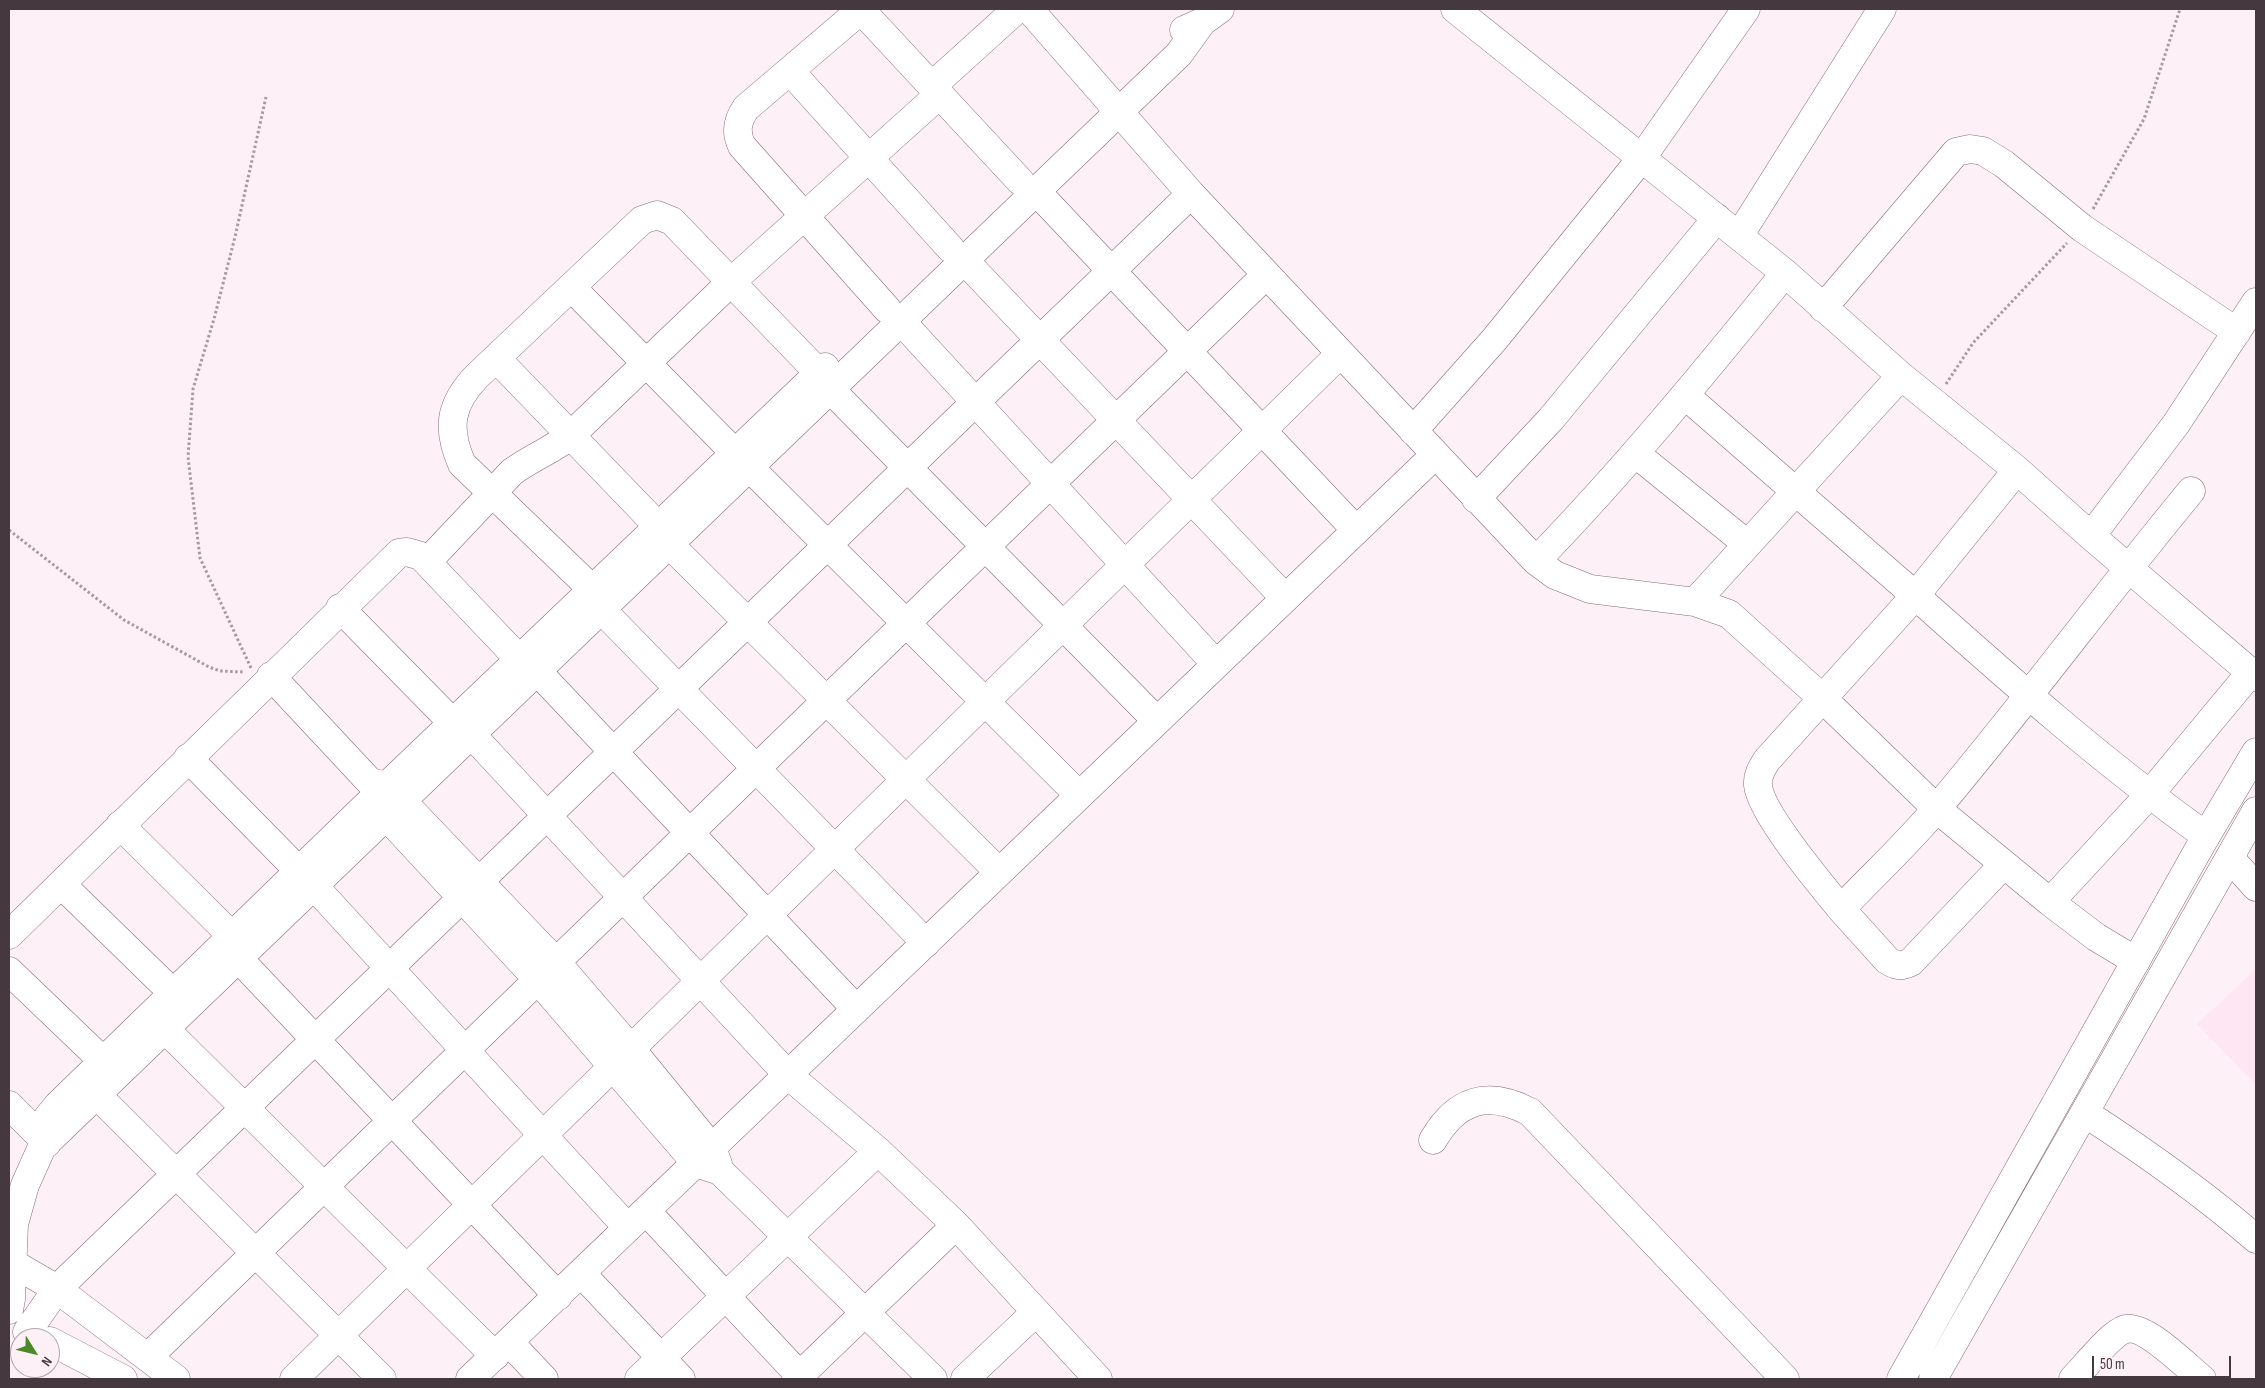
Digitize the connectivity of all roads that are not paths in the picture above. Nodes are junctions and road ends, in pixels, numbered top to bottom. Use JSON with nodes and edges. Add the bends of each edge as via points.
{"nodes":[{"id":1,"x":862,"y":9,"type":"edge"},
{"id":2,"x":1017,"y":9,"type":"edge"},
{"id":3,"x":1029,"y":9,"type":"edge"},
{"id":4,"x":1455,"y":9,"type":"edge"},
{"id":5,"x":1746,"y":9,"type":"edge"},
{"id":6,"x":1882,"y":9,"type":"edge"},
{"id":7,"x":1211,"y":16,"type":"edge"},
{"id":8,"x":790,"y":71,"type":"junction"},
{"id":9,"x":936,"y":90,"type":"junction"},
{"id":10,"x":1112,"y":105,"type":"junction"},
{"id":11,"x":869,"y":159,"type":"junction"},
{"id":12,"x":1641,"y":159,"type":"junction"},
{"id":13,"x":1028,"y":186,"type":"junction"},
{"id":14,"x":1191,"y":194,"type":"junction"},
{"id":15,"x":805,"y":217,"type":"junction"},
{"id":16,"x":1717,"y":218,"type":"junction"},
{"id":17,"x":1739,"y":236,"type":"junction"},
{"id":18,"x":957,"y":254,"type":"junction"},
{"id":19,"x":1111,"y":271,"type":"junction"},
{"id":20,"x":1785,"y":273,"type":"junction"},
{"id":21,"x":1266,"y":275,"type":"junction"},
{"id":22,"x":731,"y":282,"type":"junction"},
{"id":23,"x":571,"y":287,"type":"junction"},
{"id":24,"x":2256,"y":302,"type":"edge"},
{"id":25,"x":1823,"y":308,"type":"junction"},
{"id":26,"x":894,"y":315,"type":"junction"},
{"id":27,"x":2237,"y":332,"type":"junction"},
{"id":28,"x":1040,"y":340,"type":"junction"},
{"id":29,"x":1187,"y":351,"type":"junction"},
{"id":30,"x":1340,"y":354,"type":"junction"},
{"id":31,"x":496,"y":358,"type":"junction"},
{"id":32,"x":646,"y":363,"type":"junction"},
{"id":33,"x":1901,"y":376,"type":"junction"},
{"id":34,"x":824,"y":381,"type":"junction"},
{"id":35,"x":1686,"y":396,"type":"junction"},
{"id":36,"x":976,"y":402,"type":"junction"},
{"id":37,"x":1116,"y":420,"type":"junction"},
{"id":38,"x":1262,"y":430,"type":"junction"},
{"id":39,"x":1413,"y":431,"type":"junction"},
{"id":40,"x":570,"y":436,"type":"junction"},
{"id":41,"x":1635,"y":453,"type":"junction"},
{"id":42,"x":1434,"y":455,"type":"junction"},
{"id":43,"x":742,"y":460,"type":"junction"},
{"id":44,"x":908,"y":468,"type":"junction"},
{"id":45,"x":2017,"y":470,"type":"junction"},
{"id":46,"x":1050,"y":484,"type":"junction"},
{"id":47,"x":2192,"y":491,"type":"dead end"},
{"id":48,"x":1798,"y":492,"type":"junction"},
{"id":49,"x":491,"y":494,"type":"junction"},
{"id":50,"x":1476,"y":499,"type":"junction"},
{"id":51,"x":1191,"y":500,"type":"junction"},
{"id":52,"x":1356,"y":530,"type":"junction"},
{"id":53,"x":664,"y":535,"type":"junction"},
{"id":54,"x":2091,"y":536,"type":"junction"},
{"id":55,"x":1747,"y":544,"type":"junction"},
{"id":56,"x":827,"y":545,"type":"junction"},
{"id":57,"x":985,"y":547,"type":"junction"},
{"id":58,"x":1536,"y":561,"type":"junction"},
{"id":59,"x":427,"y":562,"type":"junction"},
{"id":60,"x":1125,"y":565,"type":"junction"},
{"id":61,"x":2128,"y":567,"type":"junction"},
{"id":62,"x":1915,"y":596,"type":"junction"},
{"id":63,"x":1285,"y":598,"type":"junction"},
{"id":64,"x":597,"y":599,"type":"junction"},
{"id":65,"x":1695,"y":602,"type":"junction"},
{"id":66,"x":340,"y":608,"type":"junction"},
{"id":67,"x":748,"y":622,"type":"junction"},
{"id":68,"x":906,"y":623,"type":"junction"},
{"id":69,"x":1063,"y":625,"type":"junction"},
{"id":70,"x":1216,"y":664,"type":"junction"},
{"id":71,"x":528,"y":665,"type":"junction"},
{"id":72,"x":2253,"y":675,"type":"edge"},
{"id":73,"x":271,"y":676,"type":"junction"},
{"id":74,"x":678,"y":689,"type":"junction"},
{"id":75,"x":2028,"y":696,"type":"junction"},
{"id":76,"x":1822,"y":698,"type":"junction"},
{"id":77,"x":826,"y":701,"type":"junction"},
{"id":78,"x":985,"y":702,"type":"junction"},
{"id":79,"x":1157,"y":721,"type":"junction"},
{"id":80,"x":462,"y":729,"type":"junction"},
{"id":81,"x":613,"y":752,"type":"junction"},
{"id":82,"x":2256,"y":752,"type":"edge"},
{"id":83,"x":188,"y":758,"type":"junction"},
{"id":84,"x":756,"y":768,"type":"junction"},
{"id":85,"x":906,"y":780,"type":"junction"},
{"id":86,"x":1079,"y":795,"type":"junction"},
{"id":87,"x":2149,"y":795,"type":"junction"},
{"id":88,"x":384,"y":797,"type":"junction"},
{"id":89,"x":1937,"y":809,"type":"junction"},
{"id":90,"x":2256,"y":811,"type":"edge"},
{"id":91,"x":547,"y":816,"type":"junction"},
{"id":92,"x":120,"y":825,"type":"junction"},
{"id":93,"x":690,"y":833,"type":"junction"},
{"id":94,"x":2206,"y":836,"type":"junction"},
{"id":95,"x":835,"y":849,"type":"junction"},
{"id":96,"x":2230,"y":858,"type":"junction"},
{"id":97,"x":2003,"y":865,"type":"junction"},
{"id":98,"x":999,"y":872,"type":"junction"},
{"id":99,"x":306,"y":879,"type":"junction"},
{"id":100,"x":61,"y":884,"type":"junction"},
{"id":101,"x":2256,"y":887,"type":"edge"},
{"id":102,"x":471,"y":889,"type":"junction"},
{"id":103,"x":623,"y":897,"type":"junction"},
{"id":104,"x":2050,"y":902,"type":"junction"},
{"id":105,"x":1841,"y":909,"type":"junction"},
{"id":106,"x":767,"y":916,"type":"junction"},
{"id":107,"x":2154,"y":931,"type":"junction"},
{"id":108,"x":9,"y":935,"type":"edge"},
{"id":109,"x":926,"y":943,"type":"junction"},
{"id":110,"x":2181,"y":944,"type":"junction"},
{"id":111,"x":235,"y":947,"type":"junction"},
{"id":112,"x":2136,"y":961,"type":"junction"},
{"id":113,"x":389,"y":968,"type":"junction"},
{"id":114,"x":9,"y":971,"type":"edge"},
{"id":115,"x":547,"y":971,"type":"junction"},
{"id":116,"x":700,"y":981,"type":"junction"},
{"id":117,"x":173,"y":993,"type":"junction"},
{"id":118,"x":856,"y":1010,"type":"junction"},
{"id":119,"x":165,"y":1029,"type":"junction"},
{"id":120,"x":315,"y":1040,"type":"junction"},
{"id":121,"x":464,"y":1050,"type":"junction"},
{"id":122,"x":622,"y":1057,"type":"junction"},
{"id":123,"x":103,"y":1061,"type":"junction"},
{"id":124,"x":788,"y":1075,"type":"junction"},
{"id":125,"x":97,"y":1095,"type":"junction"},
{"id":126,"x":9,"y":1105,"type":"edge"},
{"id":127,"x":244,"y":1108,"type":"junction"},
{"id":128,"x":2085,"y":1113,"type":"junction"},
{"id":129,"x":392,"y":1121,"type":"junction"},
{"id":130,"x":543,"y":1135,"type":"junction"},
{"id":131,"x":1433,"y":1140,"type":"dead end"},
{"id":132,"x":44,"y":1143,"type":"junction"},
{"id":133,"x":878,"y":1151,"type":"junction"},
{"id":134,"x":709,"y":1160,"type":"junction"},
{"id":135,"x":176,"y":1174,"type":"junction"},
{"id":136,"x":324,"y":1187,"type":"junction"},
{"id":137,"x":472,"y":1205,"type":"junction"},
{"id":138,"x":637,"y":1219,"type":"junction"},
{"id":139,"x":956,"y":1225,"type":"junction"},
{"id":140,"x":788,"y":1237,"type":"junction"},
{"id":141,"x":2256,"y":1239,"type":"edge"},
{"id":142,"x":255,"y":1253,"type":"junction"},
{"id":143,"x":10,"y":1262,"type":"edge"},
{"id":144,"x":407,"y":1269,"type":"junction"},
{"id":145,"x":581,"y":1273,"type":"junction"},
{"id":146,"x":57,"y":1289,"type":"junction"},
{"id":147,"x":558,"y":1296,"type":"junction"},
{"id":148,"x":726,"y":1297,"type":"junction"},
{"id":149,"x":9,"y":1310,"type":"edge"},
{"id":150,"x":865,"y":1312,"type":"junction"},
{"id":151,"x":1036,"y":1312,"type":"junction"},
{"id":152,"x":36,"y":1328,"type":"edge"},
{"id":153,"x":338,"y":1336,"type":"junction"},
{"id":154,"x":60,"y":1344,"type":"edge"},
{"id":155,"x":502,"y":1349,"type":"junction"},
{"id":156,"x":148,"y":1357,"type":"junction"},
{"id":157,"x":661,"y":1358,"type":"junction"},
{"id":158,"x":799,"y":1378,"type":"edge"},
{"id":159,"x":123,"y":1379,"type":"edge"},
{"id":160,"x":176,"y":1379,"type":"edge"},
{"id":161,"x":294,"y":1379,"type":"edge"},
{"id":162,"x":382,"y":1379,"type":"edge"},
{"id":163,"x":470,"y":1379,"type":"edge"},
{"id":164,"x":544,"y":1379,"type":"edge"},
{"id":165,"x":640,"y":1379,"type":"edge"},
{"id":166,"x":681,"y":1379,"type":"edge"},
{"id":167,"x":934,"y":1379,"type":"edge"},
{"id":168,"x":965,"y":1379,"type":"edge"},
{"id":169,"x":1098,"y":1379,"type":"edge"},
{"id":170,"x":1785,"y":1379,"type":"edge"},
{"id":171,"x":1901,"y":1379,"type":"edge"},
{"id":172,"x":1933,"y":1379,"type":"edge"},
{"id":173,"x":2073,"y":1379,"type":"edge"},
{"id":174,"x":2202,"y":1379,"type":"edge"}],
"edges":[{"from":1,"to":8,"type":"street"},
{"from":1,"to":9,"type":"street"},
{"from":2,"to":9,"type":"street"},
{"from":3,"to":10,"type":"street"},
{"from":4,"to":12,"type":"street"},
{"from":5,"to":12,"type":"street"},
{"from":6,"to":17,"type":"street"},
{"from":7,"to":10,"type":"street","via":[[1178,54]]},
{"from":8,"to":11,"type":"street"},
{"from":8,"to":15,"type":"street","via":[[746,108],[738,122],[738,137],[742,146]]},
{"from":9,"to":11,"type":"street"},
{"from":9,"to":13,"type":"street"},
{"from":10,"to":13,"type":"street"},
{"from":10,"to":14,"type":"street"},
{"from":11,"to":15,"type":"street"},
{"from":11,"to":18,"type":"street"},
{"from":12,"to":16,"type":"street"},
{"from":12,"to":39,"type":"street","via":[[1494,340]]},
{"from":13,"to":18,"type":"street"},
{"from":13,"to":19,"type":"street"},
{"from":14,"to":19,"type":"street"},
{"from":14,"to":21,"type":"street"},
{"from":15,"to":22,"type":"street"},
{"from":15,"to":26,"type":"street"},
{"from":16,"to":17,"type":"street"},
{"from":16,"to":50,"type":"street","via":[[1551,419]]},
{"from":17,"to":20,"type":"street"},
{"from":18,"to":26,"type":"street"},
{"from":18,"to":28,"type":"street"},
{"from":19,"to":28,"type":"street"},
{"from":19,"to":29,"type":"street"},
{"from":20,"to":25,"type":"street"},
{"from":20,"to":35,"type":"street"},
{"from":21,"to":29,"type":"street"},
{"from":21,"to":30,"type":"street"},
{"from":22,"to":23,"type":"street","via":[[672,221],[657,215],[642,220]]},
{"from":22,"to":32,"type":"street"},
{"from":22,"to":34,"type":"street"},
{"from":23,"to":31,"type":"street"},
{"from":23,"to":32,"type":"street"},
{"from":24,"to":27,"type":"street"},
{"from":25,"to":27,"type":"street","via":[[1956,152],[1970,149],[1984,151],[2004,164],[2082,228]]},
{"from":25,"to":33,"type":"street"},
{"from":26,"to":34,"type":"street"},
{"from":26,"to":36,"type":"street"},
{"from":27,"to":54,"type":"street","via":[[2176,424]]},
{"from":28,"to":36,"type":"street"},
{"from":28,"to":37,"type":"street"},
{"from":29,"to":37,"type":"street"},
{"from":29,"to":38,"type":"street"},
{"from":30,"to":38,"type":"street"},
{"from":30,"to":39,"type":"street"},
{"from":31,"to":40,"type":"street"},
{"from":31,"to":49,"type":"street","via":[[463,390],[455,407],[452,427],[454,446],[462,464]]},
{"from":32,"to":40,"type":"street"},
{"from":32,"to":43,"type":"street"},
{"from":33,"to":45,"type":"street"},
{"from":33,"to":48,"type":"street"},
{"from":34,"to":43,"type":"street"},
{"from":34,"to":44,"type":"street"},
{"from":35,"to":41,"type":"street"},
{"from":35,"to":48,"type":"street"},
{"from":36,"to":44,"type":"street"},
{"from":36,"to":46,"type":"street"},
{"from":37,"to":46,"type":"street"},
{"from":37,"to":51,"type":"street"},
{"from":38,"to":51,"type":"street"},
{"from":38,"to":52,"type":"street"},
{"from":39,"to":42,"type":"street"},
{"from":40,"to":49,"type":"street","via":[[512,472]]},
{"from":40,"to":53,"type":"street"},
{"from":41,"to":55,"type":"street"},
{"from":41,"to":58,"type":"street"},
{"from":42,"to":50,"type":"street"},
{"from":42,"to":52,"type":"street"},
{"from":43,"to":53,"type":"street"},
{"from":43,"to":56,"type":"street"},
{"from":44,"to":56,"type":"street"},
{"from":44,"to":57,"type":"street"},
{"from":45,"to":54,"type":"street"},
{"from":45,"to":62,"type":"street"},
{"from":46,"to":57,"type":"street"},
{"from":46,"to":60,"type":"street"},
{"from":47,"to":61,"type":"street"},
{"from":48,"to":55,"type":"street"},
{"from":48,"to":62,"type":"street"},
{"from":49,"to":59,"type":"street"},
{"from":49,"to":64,"type":"street"},
{"from":50,"to":58,"type":"street"},
{"from":51,"to":60,"type":"street"},
{"from":51,"to":63,"type":"street"},
{"from":52,"to":63,"type":"street"},
{"from":53,"to":64,"type":"street"},
{"from":53,"to":67,"type":"street"},
{"from":54,"to":61,"type":"street"},
{"from":55,"to":65,"type":"street"},
{"from":56,"to":67,"type":"street"},
{"from":56,"to":68,"type":"street"},
{"from":57,"to":68,"type":"street"},
{"from":57,"to":69,"type":"street"},
{"from":58,"to":65,"type":"street","via":[[1555,575],[1590,589]]},
{"from":59,"to":66,"type":"street","via":[[414,553],[399,553]]},
{"from":59,"to":71,"type":"street"},
{"from":60,"to":69,"type":"street"},
{"from":60,"to":70,"type":"street"},
{"from":61,"to":72,"type":"street"},
{"from":61,"to":75,"type":"street"},
{"from":62,"to":75,"type":"street"},
{"from":62,"to":76,"type":"street"},
{"from":63,"to":70,"type":"street"},
{"from":64,"to":71,"type":"street"},
{"from":64,"to":74,"type":"street"},
{"from":65,"to":76,"type":"street","via":[[1729,614]]},
{"from":66,"to":73,"type":"street"},
{"from":66,"to":80,"type":"street"},
{"from":67,"to":74,"type":"street"},
{"from":67,"to":77,"type":"street"},
{"from":68,"to":77,"type":"street"},
{"from":68,"to":78,"type":"street"},
{"from":69,"to":78,"type":"street"},
{"from":69,"to":79,"type":"street"},
{"from":70,"to":79,"type":"street"},
{"from":71,"to":80,"type":"street"},
{"from":71,"to":81,"type":"street"},
{"from":72,"to":87,"type":"street"},
{"from":73,"to":83,"type":"street"},
{"from":73,"to":88,"type":"street"},
{"from":74,"to":81,"type":"street"},
{"from":74,"to":84,"type":"street"},
{"from":75,"to":87,"type":"street"},
{"from":75,"to":89,"type":"street"},
{"from":76,"to":89,"type":"street"},
{"from":76,"to":105,"type":"street","via":[[1767,760],[1758,774],[1758,786],[1766,806],[1802,860]]},
{"from":77,"to":84,"type":"street"},
{"from":77,"to":85,"type":"street"},
{"from":78,"to":85,"type":"street"},
{"from":78,"to":86,"type":"street"},
{"from":79,"to":86,"type":"street"},
{"from":80,"to":88,"type":"street"},
{"from":80,"to":91,"type":"street"},
{"from":81,"to":91,"type":"street"},
{"from":81,"to":93,"type":"street"},
{"from":82,"to":94,"type":"street"},
{"from":83,"to":92,"type":"street"},
{"from":83,"to":99,"type":"street"},
{"from":84,"to":93,"type":"street"},
{"from":84,"to":95,"type":"street"},
{"from":85,"to":95,"type":"street"},
{"from":85,"to":98,"type":"street"},
{"from":86,"to":98,"type":"street"},
{"from":87,"to":94,"type":"street"},
{"from":87,"to":104,"type":"street"},
{"from":88,"to":99,"type":"street"},
{"from":88,"to":102,"type":"street"},
{"from":89,"to":97,"type":"street"},
{"from":89,"to":105,"type":"street"},
{"from":90,"to":96,"type":"street"},
{"from":91,"to":102,"type":"street"},
{"from":91,"to":103,"type":"street"},
{"from":92,"to":100,"type":"street"},
{"from":92,"to":111,"type":"street"},
{"from":93,"to":103,"type":"street"},
{"from":93,"to":106,"type":"street"},
{"from":94,"to":107,"type":"street"},
{"from":95,"to":106,"type":"street"},
{"from":95,"to":109,"type":"street"},
{"from":96,"to":101,"type":"street"},
{"from":96,"to":110,"type":"street"},
{"from":97,"to":104,"type":"street"},
{"from":97,"to":105,"type":"street","via":[[1904,966],[1887,960]]},
{"from":98,"to":109,"type":"street"},
{"from":99,"to":111,"type":"street"},
{"from":99,"to":113,"type":"street"},
{"from":100,"to":108,"type":"street"},
{"from":100,"to":117,"type":"street"},
{"from":102,"to":113,"type":"street"},
{"from":102,"to":115,"type":"street"},
{"from":103,"to":115,"type":"street"},
{"from":103,"to":116,"type":"street"},
{"from":104,"to":112,"type":"street","via":[[2096,937]]},
{"from":106,"to":116,"type":"street"},
{"from":106,"to":118,"type":"street"},
{"from":107,"to":110,"type":"street"},
{"from":107,"to":112,"type":"street"},
{"from":109,"to":118,"type":"street"},
{"from":110,"to":128,"type":"street"},
{"from":111,"to":117,"type":"street"},
{"from":111,"to":119,"type":"street"},
{"from":111,"to":120,"type":"street"},
{"from":112,"to":171,"type":"street"},
{"from":113,"to":120,"type":"street"},
{"from":113,"to":121,"type":"street"},
{"from":114,"to":123,"type":"street"},
{"from":115,"to":121,"type":"street"},
{"from":115,"to":122,"type":"street"},
{"from":116,"to":122,"type":"street"},
{"from":116,"to":124,"type":"street"},
{"from":117,"to":123,"type":"street"},
{"from":118,"to":124,"type":"street"},
{"from":119,"to":125,"type":"street"},
{"from":119,"to":127,"type":"street"},
{"from":120,"to":127,"type":"street"},
{"from":120,"to":129,"type":"street"},
{"from":121,"to":129,"type":"street"},
{"from":121,"to":130,"type":"street"},
{"from":122,"to":130,"type":"street"},
{"from":122,"to":134,"type":"street"},
{"from":123,"to":132,"type":"street","via":[[48,1117]]},
{"from":124,"to":133,"type":"street"},
{"from":124,"to":134,"type":"street"},
{"from":125,"to":132,"type":"street"},
{"from":125,"to":135,"type":"street"},
{"from":126,"to":132,"type":"street"},
{"from":127,"to":135,"type":"street"},
{"from":127,"to":136,"type":"street"},
{"from":128,"to":141,"type":"street","via":[[2150,1154],[2211,1199]]},
{"from":128,"to":172,"type":"street"},
{"from":129,"to":136,"type":"street"},
{"from":129,"to":137,"type":"street"},
{"from":130,"to":137,"type":"street"},
{"from":130,"to":138,"type":"street"},
{"from":131,"to":170,"type":"street","via":[[1443,1123],[1457,1110],[1475,1101],[1494,1099],[1513,1103],[1530,1112]]},
{"from":132,"to":143,"type":"street","via":[[25,1185],[14,1224]]},
{"from":133,"to":139,"type":"street"},
{"from":133,"to":140,"type":"street"},
{"from":134,"to":138,"type":"street"},
{"from":134,"to":140,"type":"street"},
{"from":135,"to":142,"type":"street"},
{"from":135,"to":146,"type":"street"},
{"from":136,"to":142,"type":"street"},
{"from":136,"to":144,"type":"street"},
{"from":137,"to":144,"type":"street"},
{"from":137,"to":147,"type":"street"},
{"from":138,"to":145,"type":"street"},
{"from":138,"to":148,"type":"street"},
{"from":139,"to":150,"type":"street"},
{"from":139,"to":151,"type":"street"},
{"from":140,"to":148,"type":"street"},
{"from":140,"to":150,"type":"street"},
{"from":142,"to":153,"type":"street"},
{"from":142,"to":156,"type":"street"},
{"from":143,"to":146,"type":"street"},
{"from":143,"to":149,"type":"street"},
{"from":144,"to":153,"type":"street"},
{"from":144,"to":155,"type":"street"},
{"from":145,"to":147,"type":"street"},
{"from":145,"to":157,"type":"street"},
{"from":146,"to":152,"type":"street"},
{"from":146,"to":156,"type":"street"},
{"from":147,"to":155,"type":"street"},
{"from":148,"to":157,"type":"street"},
{"from":148,"to":158,"type":"street"},
{"from":150,"to":158,"type":"street"},
{"from":150,"to":167,"type":"street"},
{"from":151,"to":168,"type":"street"},
{"from":151,"to":169,"type":"street"},
{"from":153,"to":161,"type":"street"},
{"from":153,"to":162,"type":"street"},
{"from":154,"to":159,"type":"street"},
{"from":155,"to":163,"type":"street"},
{"from":155,"to":164,"type":"street"},
{"from":156,"to":160,"type":"street"},
{"from":157,"to":165,"type":"street"},
{"from":157,"to":166,"type":"street"},
{"from":173,"to":174,"type":"street","via":[[2114,1336],[2126,1329],[2140,1331],[2157,1342]]}]}
